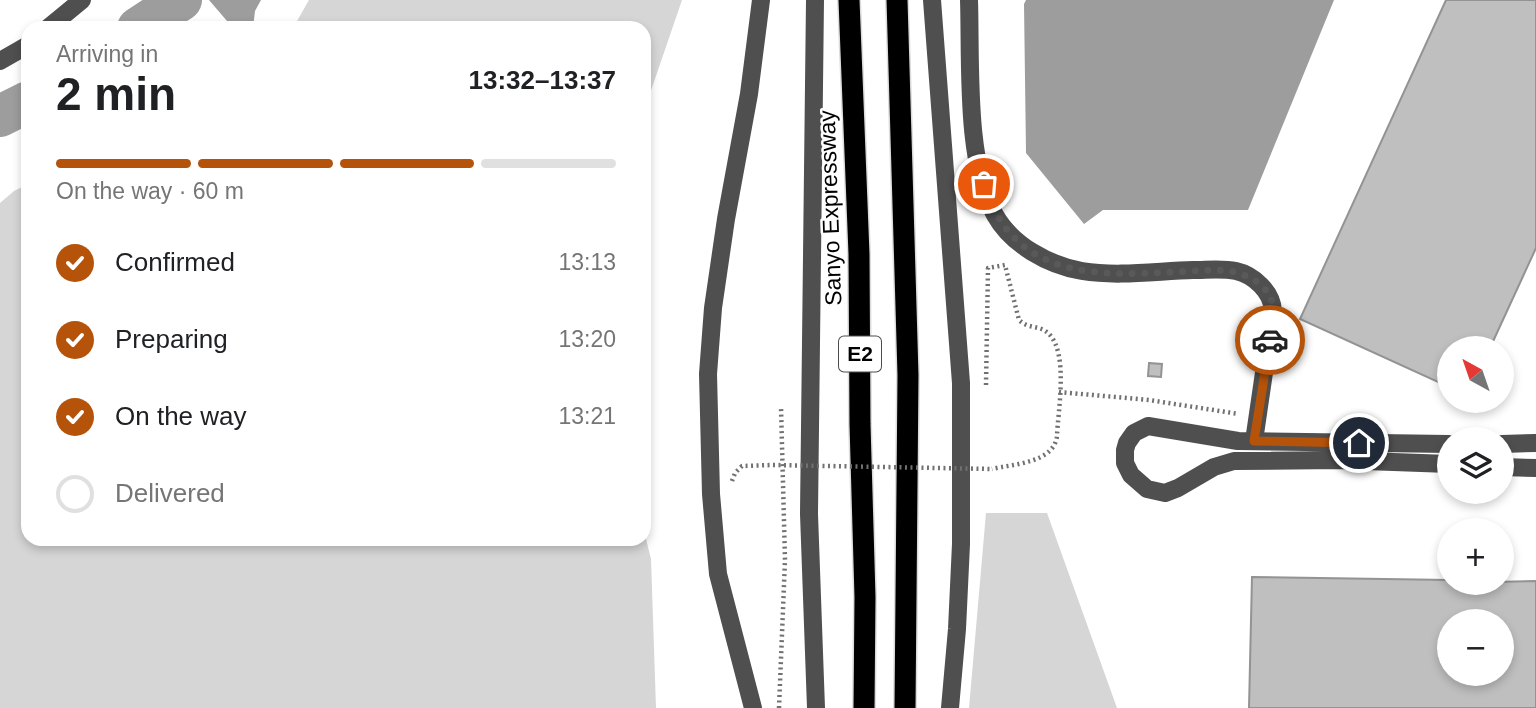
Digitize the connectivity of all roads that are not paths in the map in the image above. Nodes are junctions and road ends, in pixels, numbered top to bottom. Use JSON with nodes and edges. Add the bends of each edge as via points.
{"nodes":[{"id":1,"x":82,"y":0,"type":"edge"},
{"id":2,"x":761,"y":0,"type":"edge"},
{"id":3,"x":815,"y":0,"type":"edge"},
{"id":4,"x":849,"y":0,"type":"edge"},
{"id":5,"x":897,"y":0,"type":"edge"},
{"id":6,"x":932,"y":0,"type":"edge"},
{"id":7,"x":969,"y":0,"type":"edge"},
{"id":8,"x":56,"y":21,"type":"edge"},
{"id":9,"x":21,"y":49,"type":"edge"},
{"id":10,"x":0,"y":61,"type":"edge"},
{"id":11,"x":1254,"y":441,"type":"junction"},
{"id":12,"x":1536,"y":443,"type":"edge"},
{"id":13,"x":1437,"y":444,"type":"edge"},
{"id":14,"x":1514,"y":444,"type":"edge"},
{"id":15,"x":1437,"y":464,"type":"edge"},
{"id":16,"x":1514,"y":467,"type":"edge"},
{"id":17,"x":1536,"y":468,"type":"edge"},
{"id":18,"x":754,"y":708,"type":"edge"},
{"id":19,"x":816,"y":708,"type":"edge"},
{"id":20,"x":864,"y":708,"type":"edge"},
{"id":21,"x":905,"y":708,"type":"edge"},
{"id":22,"x":950,"y":708,"type":"edge"}],
"edges":[{"from":1,"to":8,"type":"street"},
{"from":2,"to":18,"type":"street","via":[[713,308],[708,374],[718,574]]},
{"from":3,"to":19,"type":"street","via":[[809,525]]},
{"from":4,"to":20,"type":"highway","name":"Sanyo Expressway","number":"E2","via":[[859,254]]},
{"from":5,"to":21,"type":"highway","number":"E2","via":[[908,375]]},
{"from":6,"to":22,"type":"street","via":[[961,383],[961,544]]},
{"from":7,"to":11,"type":"street","via":[[976,145],[998,219],[1035,254],[1069,268],[1100,273],[1236,271],[1253,279],[1270,299],[1273,311]]},
{"from":9,"to":10,"type":"street"},
{"from":11,"to":13,"type":"street"},
{"from":11,"to":15,"type":"street","via":[[1148,426],[1127,443],[1125,463],[1141,485],[1165,493],[1234,461]]},
{"from":12,"to":14,"type":"street"},
{"from":16,"to":17,"type":"street"}]}
